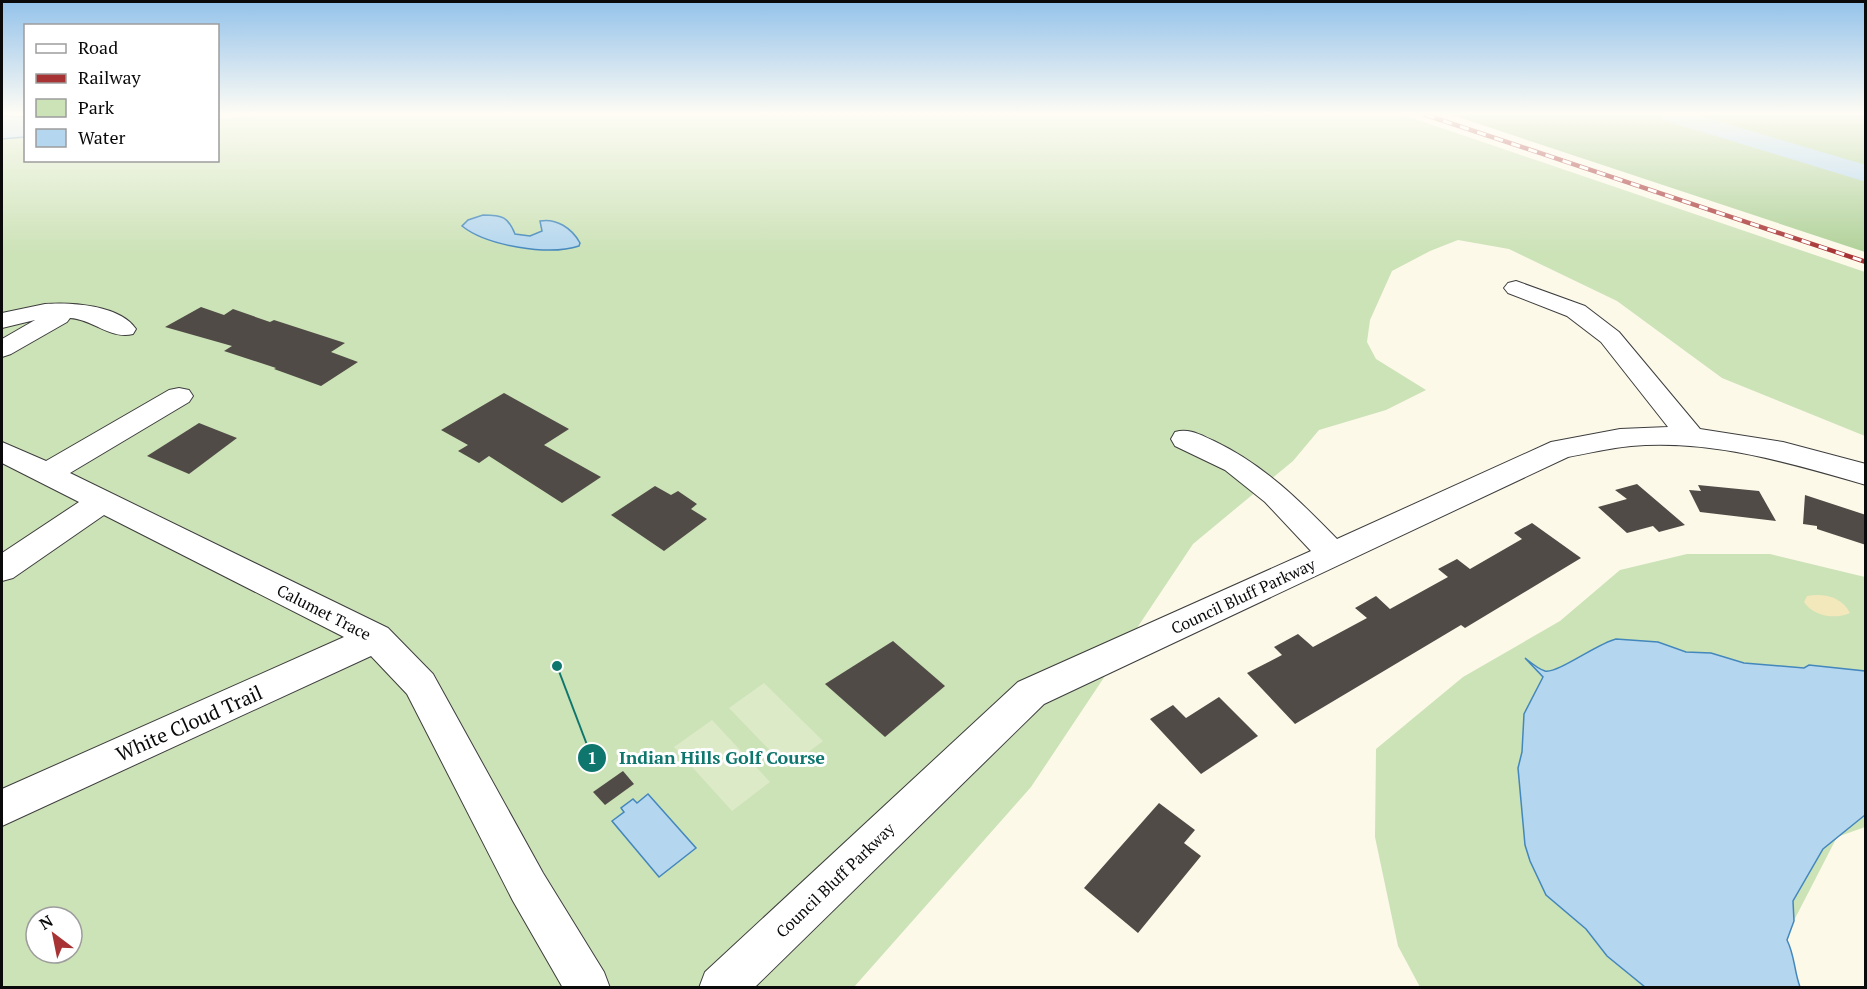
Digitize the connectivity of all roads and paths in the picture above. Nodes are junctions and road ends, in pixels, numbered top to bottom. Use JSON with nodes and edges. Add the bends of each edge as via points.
{"nodes":[{"id":1,"x":1516,"y":288,"type":"dead end"},
{"id":2,"x":68,"y":311,"type":"junction"},
{"id":3,"x":2,"y":321,"type":"edge"},
{"id":4,"x":124,"y":329,"type":"dead end"},
{"id":5,"x":2,"y":349,"type":"edge"},
{"id":6,"x":179,"y":396,"type":"dead end"},
{"id":7,"x":1185,"y":439,"type":"dead end"},
{"id":8,"x":1693,"y":439,"type":"junction"},
{"id":9,"x":2,"y":451,"type":"edge"},
{"id":10,"x":48,"y":473,"type":"junction"},
{"id":11,"x":1866,"y":475,"type":"edge"},
{"id":12,"x":102,"y":501,"type":"junction"},
{"id":13,"x":1333,"y":554,"type":"junction"},
{"id":14,"x":2,"y":569,"type":"edge"},
{"id":15,"x":376,"y":638,"type":"junction"},
{"id":16,"x":2,"y":808,"type":"edge"},
{"id":17,"x":588,"y":987,"type":"edge"},
{"id":18,"x":721,"y":987,"type":"edge"}],
"edges":[{"from":1,"to":8,"type":"street","via":[[1575,311],[1610,337]]},
{"from":2,"to":3,"type":"street"},
{"from":2,"to":4,"type":"street","via":[[91,314]]},
{"from":2,"to":5,"type":"street"},
{"from":6,"to":10,"type":"street"},
{"from":7,"to":13,"type":"street","via":[[1235,463],[1276,495]]},
{"from":8,"to":11,"type":"street","name":"Council Bluff Parkway","via":[[1734,442],[1836,464]]},
{"from":8,"to":13,"type":"street","name":"Council Bluff Parkway","via":[[1638,436],[1561,449]]},
{"from":9,"to":10,"type":"street","name":"Calumet Trace"},
{"from":10,"to":12,"type":"street","name":"Calumet Trace"},
{"from":12,"to":14,"type":"street"},
{"from":12,"to":15,"type":"street","name":"Calumet Trace"},
{"from":13,"to":18,"type":"street","name":"Council Bluff Parkway","via":[[1031,693]]},
{"from":15,"to":16,"type":"street","name":"White Cloud Trail"},
{"from":15,"to":17,"type":"street","name":"Calumet Trace","via":[[420,684],[528,887]]}]}
